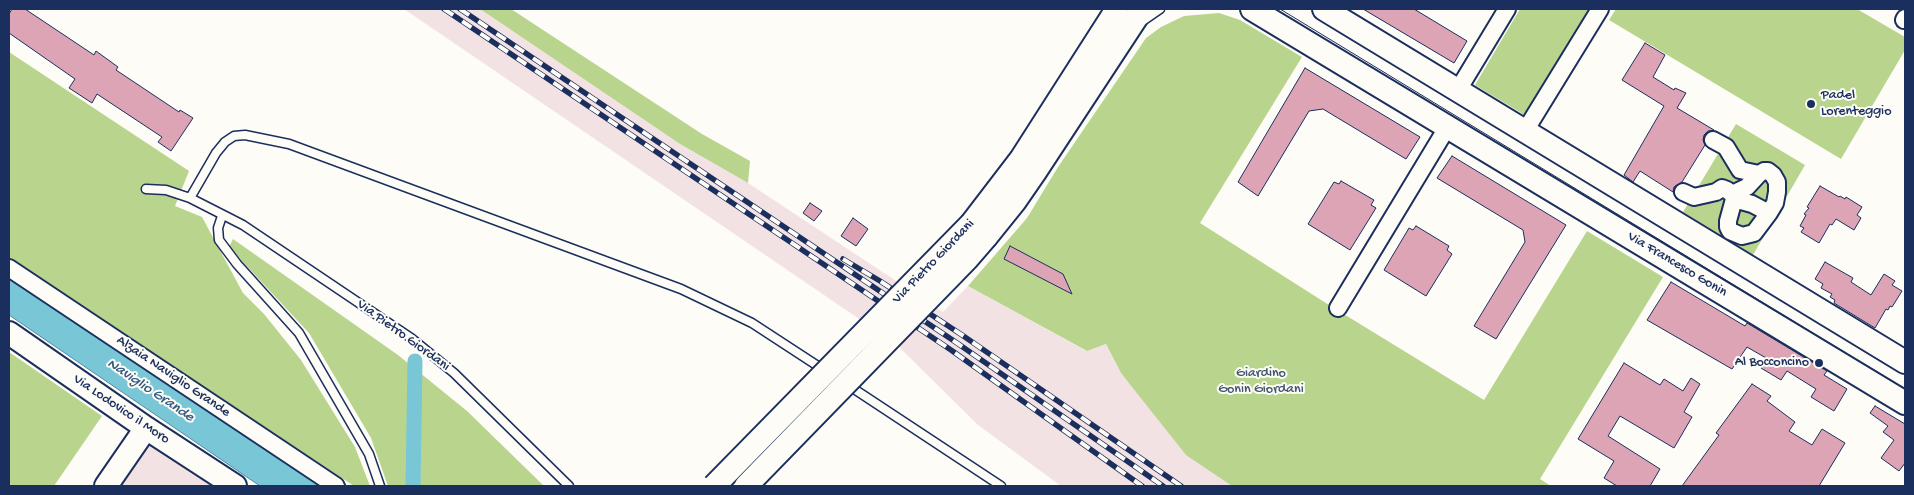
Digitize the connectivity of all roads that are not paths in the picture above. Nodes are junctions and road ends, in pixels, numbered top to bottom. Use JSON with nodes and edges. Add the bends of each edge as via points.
{"nodes":[{"id":1,"x":1117,"y":9,"type":"edge"},
{"id":2,"x":1142,"y":9,"type":"edge"},
{"id":3,"x":1160,"y":9,"type":"edge"},
{"id":4,"x":1252,"y":9,"type":"edge"},
{"id":5,"x":1324,"y":9,"type":"edge"},
{"id":6,"x":1507,"y":9,"type":"edge"},
{"id":7,"x":1600,"y":9,"type":"edge"},
{"id":8,"x":1126,"y":33,"type":"junction"},
{"id":9,"x":1458,"y":90,"type":"junction"},
{"id":10,"x":1448,"y":126,"type":"junction"},
{"id":11,"x":1525,"y":131,"type":"junction"},
{"id":12,"x":1713,"y":140,"type":"dead end"},
{"id":13,"x":1758,"y":174,"type":"junction"},
{"id":14,"x":146,"y":190,"type":"dead end"},
{"id":15,"x":1683,"y":192,"type":"dead end"},
{"id":16,"x":1733,"y":196,"type":"junction"},
{"id":17,"x":190,"y":198,"type":"junction"},
{"id":18,"x":1770,"y":213,"type":"junction"},
{"id":19,"x":222,"y":216,"type":"junction"},
{"id":20,"x":979,"y":230,"type":"junction"},
{"id":21,"x":9,"y":268,"type":"edge"},
{"id":22,"x":1338,"y":308,"type":"dead end"},
{"id":23,"x":9,"y":333,"type":"edge"},
{"id":24,"x":1905,"y":362,"type":"edge"},
{"id":25,"x":1905,"y":403,"type":"edge"},
{"id":26,"x":146,"y":428,"type":"junction"},
{"id":27,"x":106,"y":486,"type":"edge"},
{"id":28,"x":234,"y":486,"type":"edge"},
{"id":29,"x":336,"y":486,"type":"edge"},
{"id":30,"x":380,"y":486,"type":"edge"},
{"id":31,"x":569,"y":486,"type":"edge"},
{"id":32,"x":714,"y":486,"type":"edge"},
{"id":33,"x":746,"y":486,"type":"edge"},
{"id":34,"x":1001,"y":486,"type":"edge"}],
"edges":[{"from":1,"to":20,"type":"street","name":"Via Pietro Giordani","via":[[1021,158]]},
{"from":2,"to":8,"type":"street","name":"Via Pietro Giordani"},
{"from":3,"to":8,"type":"lane","name":"Via Pietro Giordani"},
{"from":4,"to":10,"type":"street","name":"Via Francesco Gonin"},
{"from":5,"to":9,"type":"street"},
{"from":6,"to":9,"type":"street"},
{"from":7,"to":11,"type":"street"},
{"from":8,"to":20,"type":"street","name":"Via Pietro Giordani","via":[[1015,201]]},
{"from":9,"to":11,"type":"street"},
{"from":10,"to":22,"type":"street"},
{"from":10,"to":25,"type":"street","name":"Via Francesco Gonin"},
{"from":11,"to":24,"type":"street"},
{"from":12,"to":13,"type":"street","via":[[1726,147],[1740,170]]},
{"from":13,"to":16,"type":"street"},
{"from":13,"to":18,"type":"street","via":[[1768,171],[1777,182],[1775,203]]},
{"from":14,"to":17,"type":"lane","name":"Via Pietro Giordani","via":[[166,190]]},
{"from":15,"to":16,"type":"street","via":[[1694,196],[1722,188]]},
{"from":16,"to":18,"type":"street"},
{"from":16,"to":18,"type":"street","via":[[1728,227],[1736,234],[1742,236],[1754,232]]},
{"from":17,"to":19,"type":"lane","name":"Via Pietro Giordani"},
{"from":17,"to":34,"type":"lane","via":[[216,153],[234,136],[289,144],[681,289],[752,323]]},
{"from":19,"to":30,"type":"lane","via":[[219,240],[299,333],[370,454]]},
{"from":19,"to":31,"type":"lane","name":"Via Pietro Giordani","via":[[243,225],[437,358]]},
{"from":20,"to":32,"type":"street","name":"Via Pietro Giordani","bridge":true,"via":[[951,247]]},
{"from":20,"to":33,"type":"street","name":"Via Pietro Giordani","bridge":true,"via":[[967,259]]},
{"from":21,"to":29,"type":"street","name":"Alzaia Naviglio Grande"},
{"from":23,"to":26,"type":"street","name":"Via Lodovico il Moro"},
{"from":26,"to":27,"type":"street"},
{"from":26,"to":28,"type":"street","name":"Via Lodovico il Moro"}]}
